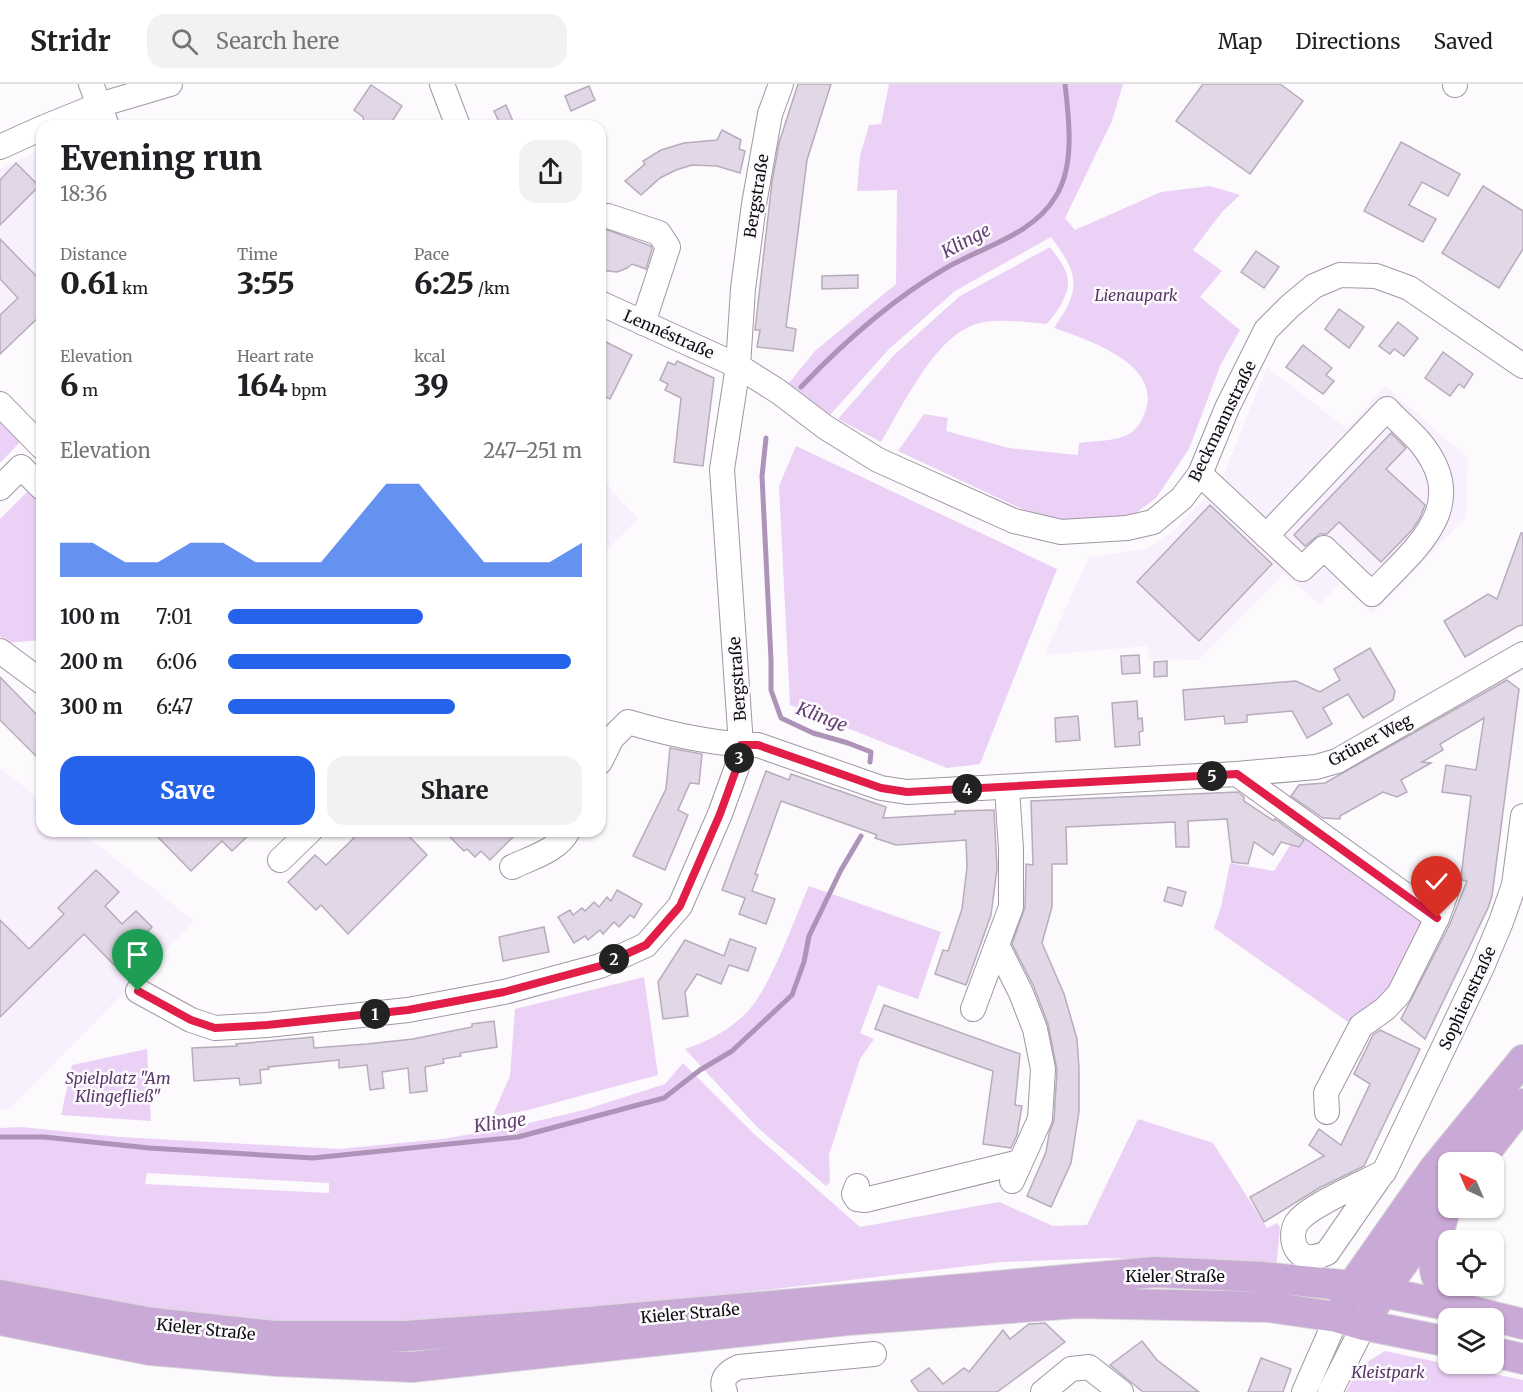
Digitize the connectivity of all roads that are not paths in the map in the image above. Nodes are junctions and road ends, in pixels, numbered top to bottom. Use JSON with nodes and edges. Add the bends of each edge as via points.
{"nodes":[{"id":1,"x":170,"y":84,"type":"edge"},
{"id":2,"x":442,"y":84,"type":"edge"},
{"id":3,"x":781,"y":84,"type":"edge"},
{"id":4,"x":99,"y":105,"type":"edge"},
{"id":5,"x":62,"y":120,"type":"edge"},
{"id":6,"x":456,"y":120,"type":"edge"},
{"id":7,"x":36,"y":131,"type":"edge"},
{"id":8,"x":0,"y":147,"type":"edge"},
{"id":9,"x":608,"y":216,"type":"dead end"},
{"id":10,"x":606,"y":306,"type":"edge"},
{"id":11,"x":643,"y":323,"type":"junction"},
{"id":12,"x":738,"y":366,"type":"junction"},
{"id":13,"x":1523,"y":366,"type":"edge"},
{"id":14,"x":0,"y":404,"type":"edge"},
{"id":15,"x":36,"y":441,"type":"edge"},
{"id":16,"x":1200,"y":474,"type":"junction"},
{"id":17,"x":36,"y":482,"type":"edge"},
{"id":18,"x":0,"y":488,"type":"edge"},
{"id":19,"x":1266,"y":536,"type":"junction"},
{"id":20,"x":0,"y":651,"type":"edge"},
{"id":21,"x":1523,"y":654,"type":"edge"},
{"id":22,"x":36,"y":678,"type":"edge"},
{"id":23,"x":741,"y":745,"type":"junction"},
{"id":24,"x":606,"y":750,"type":"edge"},
{"id":25,"x":1237,"y":774,"type":"junction"},
{"id":26,"x":1007,"y":788,"type":"junction"},
{"id":27,"x":1523,"y":816,"type":"edge"},
{"id":28,"x":304,"y":837,"type":"edge"},
{"id":29,"x":565,"y":837,"type":"edge"},
{"id":30,"x":280,"y":860,"type":"dead end"},
{"id":31,"x":512,"y":867,"type":"dead end"},
{"id":32,"x":1449,"y":885,"type":"dead end"},
{"id":33,"x":1437,"y":918,"type":"junction"},
{"id":34,"x":998,"y":945,"type":"junction"},
{"id":35,"x":138,"y":991,"type":"dead end"},
{"id":36,"x":973,"y":1009,"type":"dead end"},
{"id":37,"x":1523,"y":1060,"type":"edge"},
{"id":38,"x":1523,"y":1104,"type":"edge"},
{"id":39,"x":1327,"y":1112,"type":"dead end"},
{"id":40,"x":1486,"y":1152,"type":"edge"},
{"id":41,"x":1384,"y":1172,"type":"dead end"},
{"id":42,"x":857,"y":1186,"type":"dead end"},
{"id":43,"x":1438,"y":1215,"type":"edge"},
{"id":44,"x":1443,"y":1218,"type":"edge"},
{"id":45,"x":1352,"y":1286,"type":"junction"},
{"id":46,"x":1382,"y":1292,"type":"junction"},
{"id":47,"x":0,"y":1295,"type":"edge"},
{"id":48,"x":1451,"y":1306,"type":"junction"},
{"id":49,"x":0,"y":1320,"type":"edge"},
{"id":50,"x":1351,"y":1321,"type":"junction"},
{"id":51,"x":1523,"y":1324,"type":"edge"},
{"id":52,"x":1438,"y":1340,"type":"edge"},
{"id":53,"x":874,"y":1354,"type":"dead end"},
{"id":54,"x":1504,"y":1354,"type":"edge"},
{"id":55,"x":1523,"y":1359,"type":"edge"},
{"id":56,"x":725,"y":1392,"type":"edge"},
{"id":57,"x":1043,"y":1392,"type":"edge"},
{"id":58,"x":1121,"y":1392,"type":"edge"},
{"id":59,"x":1305,"y":1392,"type":"edge"},
{"id":60,"x":1330,"y":1392,"type":"edge"}],
"edges":[{"from":1,"to":4,"type":"street"},
{"from":2,"to":6,"type":"street"},
{"from":3,"to":12,"type":"street","name":"Bergstraße","via":[[770,114],[754,204]]},
{"from":4,"to":5,"type":"street"},
{"from":7,"to":8,"type":"street"},
{"from":9,"to":11,"type":"street","via":[[659,233],[668,247]]},
{"from":10,"to":11,"type":"street","name":"Lennéstraße"},
{"from":11,"to":12,"type":"street","name":"Lennéstraße"},
{"from":12,"to":16,"type":"street","name":"Beckmannstraße","via":[[878,460],[1014,521],[1061,532],[1126,528],[1153,522],[1182,498]]},
{"from":12,"to":23,"type":"street","name":"Bergstraße","via":[[722,469]]},
{"from":13,"to":16,"type":"street","name":"Beckmannstraße","via":[[1409,288],[1376,276],[1340,274],[1314,286],[1266,330]]},
{"from":14,"to":15,"type":"street"},
{"from":16,"to":19,"type":"street"},
{"from":17,"to":18,"type":"street","via":[[21,467]]},
{"from":19,"to":19,"type":"street","via":[[1302,569],[1324,548],[1372,594],[1428,533],[1439,515],[1439,474],[1420,443],[1387,409]]},
{"from":20,"to":22,"type":"street"},
{"from":21,"to":25,"type":"street","name":"Grüner Weg","via":[[1337,760],[1316,767]]},
{"from":23,"to":24,"type":"street","name":"Grüner Weg","via":[[628,722]]},
{"from":23,"to":26,"type":"street","name":"Grüner Weg","via":[[758,745],[881,788],[907,792]]},
{"from":23,"to":35,"type":"street","name":"Bergstraße","via":[[720,814],[680,906],[646,945],[600,966],[504,992],[408,1010],[215,1028],[191,1020]]},
{"from":25,"to":26,"type":"street","name":"Grüner Weg"},
{"from":25,"to":33,"type":"street"},
{"from":26,"to":34,"type":"street","via":[[1011,907]]},
{"from":27,"to":41,"type":"street","name":"Sophienstraße","via":[[1514,885],[1501,922]]},
{"from":28,"to":30,"type":"street"},
{"from":29,"to":31,"type":"street","via":[[549,850]]},
{"from":32,"to":33,"type":"street"},
{"from":33,"to":39,"type":"street","via":[[1399,994],[1361,1026],[1326,1093]]},
{"from":34,"to":36,"type":"street"},
{"from":34,"to":42,"type":"street","via":[[1035,1029],[1043,1069],[1040,1119],[1016,1171],[865,1200],[854,1194]]},
{"from":37,"to":45,"type":"main road","via":[[1434,1169]]},
{"from":38,"to":40,"type":"main road"},
{"from":43,"to":46,"type":"main road"},
{"from":44,"to":48,"type":"main road","via":[[1436,1274]]},
{"from":45,"to":46,"type":"main road","name":"Kieler Straße"},
{"from":45,"to":47,"type":"main road","name":"Kieler Straße","via":[[1155,1272],[406,1336],[263,1335],[152,1323]]},
{"from":45,"to":50,"type":"main road"},
{"from":46,"to":48,"type":"main road","name":"Kieler Straße"},
{"from":46,"to":50,"type":"main road"},
{"from":48,"to":51,"type":"main road","name":"Kieler Straße"},
{"from":49,"to":50,"type":"main road","name":"Kieler Straße","via":[[150,1350],[277,1361],[412,1366],[848,1320],[1077,1303],[1269,1307]]},
{"from":50,"to":52,"type":"main road","name":"Kieler Straße"},
{"from":50,"to":59,"type":"street"},
{"from":50,"to":60,"type":"street"},
{"from":53,"to":56,"type":"street","via":[[739,1367],[729,1371],[725,1378]]},
{"from":54,"to":55,"type":"main road"},
{"from":57,"to":58,"type":"street","via":[[1071,1369],[1089,1367]]}]}
